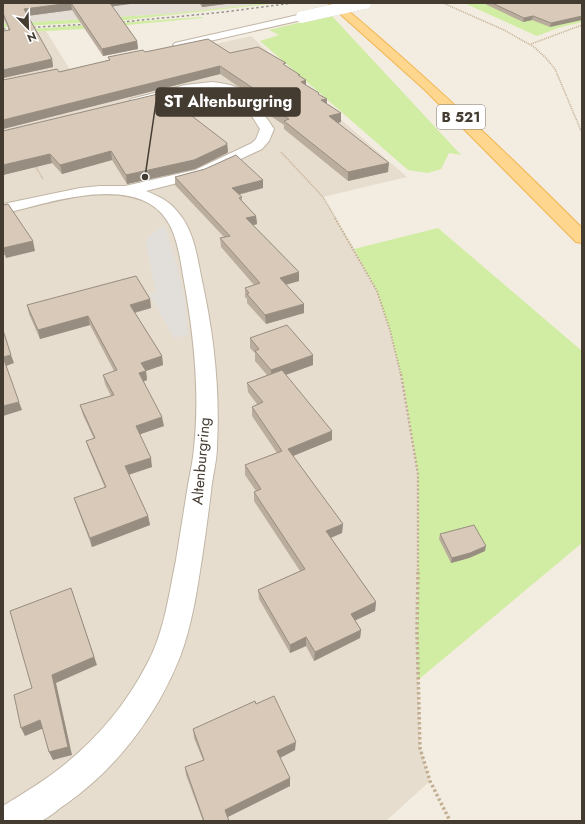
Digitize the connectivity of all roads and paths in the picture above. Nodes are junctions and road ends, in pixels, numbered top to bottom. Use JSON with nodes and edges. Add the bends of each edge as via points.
{"nodes":[{"id":1,"x":333,"y":3,"type":"edge"},
{"id":2,"x":365,"y":3,"type":"edge"},
{"id":3,"x":444,"y":3,"type":"edge"},
{"id":4,"x":582,"y":25,"type":"edge"},
{"id":5,"x":530,"y":44,"type":"junction"},
{"id":6,"x":165,"y":48,"type":"edge"},
{"id":7,"x":122,"y":106,"type":"edge"},
{"id":8,"x":582,"y":133,"type":"edge"},
{"id":9,"x":265,"y":136,"type":"junction"},
{"id":10,"x":31,"y":158,"type":"edge"},
{"id":11,"x":124,"y":192,"type":"junction"},
{"id":12,"x":54,"y":198,"type":"junction"},
{"id":13,"x":3,"y":209,"type":"edge"},
{"id":14,"x":582,"y":238,"type":"edge"},
{"id":15,"x":10,"y":821,"type":"edge"},
{"id":16,"x":450,"y":821,"type":"edge"}],
"edges":[{"from":1,"to":14,"type":"main road","number":"B 521","via":[[447,104]]},
{"from":2,"to":6,"type":"street","bridge":true},
{"from":3,"to":5,"type":"path"},
{"from":4,"to":5,"type":"path"},
{"from":5,"to":8,"type":"path","via":[[549,59],[555,69]]},
{"from":7,"to":9,"type":"street","via":[[197,87],[224,87],[237,92],[251,108],[267,129]]},
{"from":9,"to":11,"type":"street","via":[[257,146],[200,173]]},
{"from":9,"to":16,"type":"path","via":[[323,197],[377,292],[390,330],[404,386],[418,474],[417,632],[420,748],[430,781]]},
{"from":10,"to":12,"type":"path"},
{"from":11,"to":12,"type":"street","name":"Altenburgring","via":[[94,191]]},
{"from":11,"to":15,"type":"street","name":"Altenburgring","via":[[153,199],[171,213],[183,235],[196,292],[207,383],[206,448],[184,591],[165,659],[152,686],[122,728],[70,780]]},
{"from":12,"to":13,"type":"street","name":"Altenburgring"}]}
